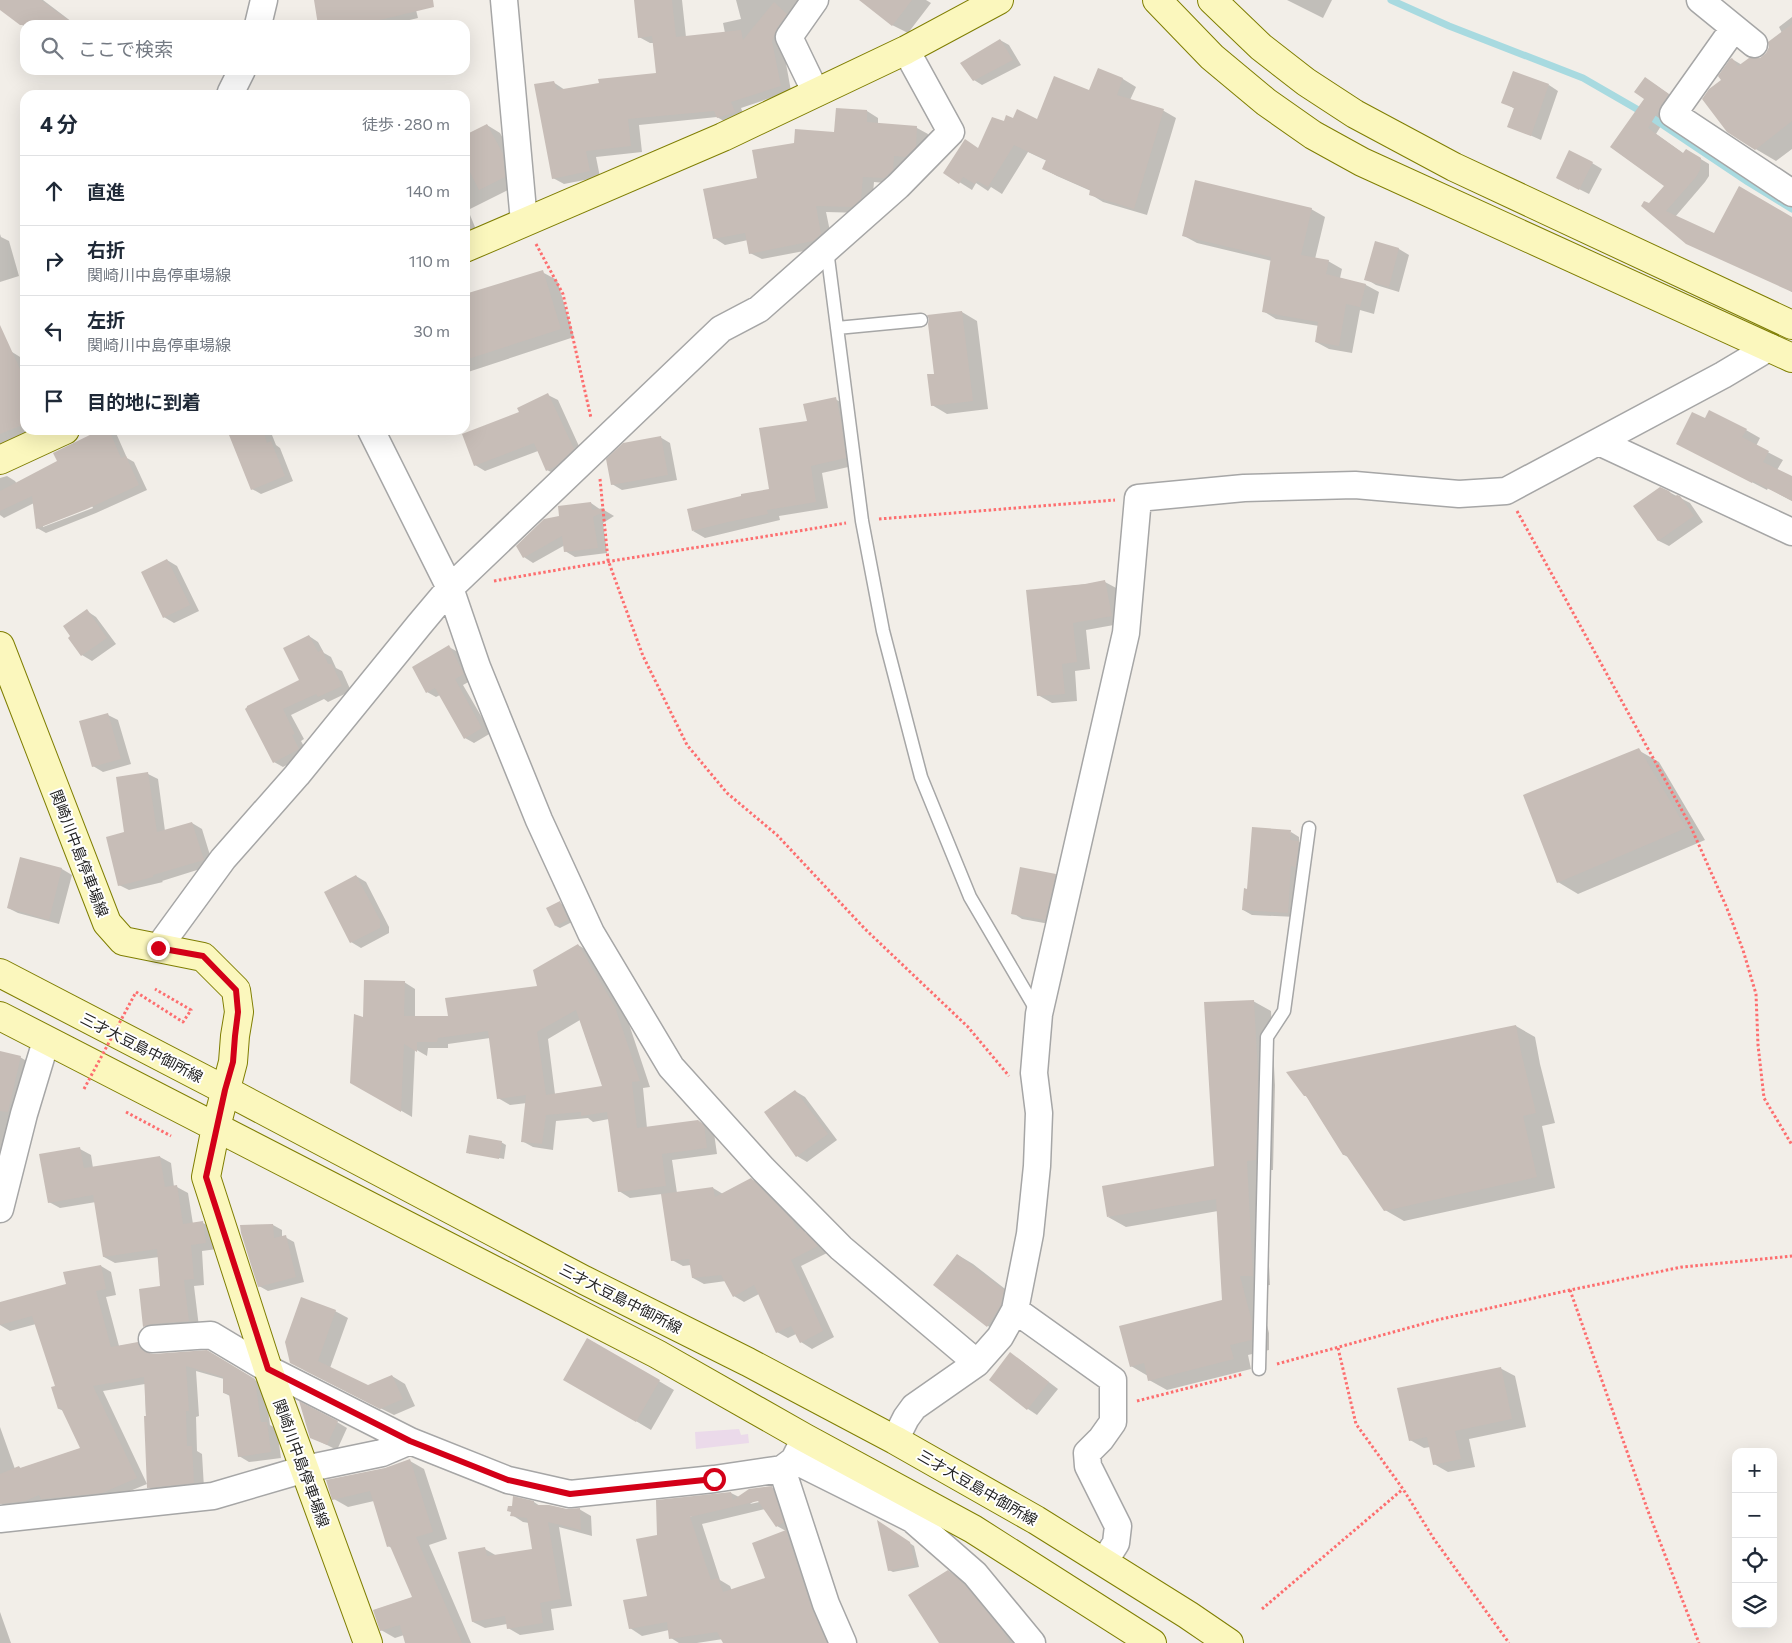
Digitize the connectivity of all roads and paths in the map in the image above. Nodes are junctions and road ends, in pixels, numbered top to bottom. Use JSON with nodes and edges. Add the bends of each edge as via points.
{"nodes":[{"id":1,"x":264,"y":0,"type":"edge"},
{"id":2,"x":504,"y":0,"type":"edge"},
{"id":3,"x":815,"y":0,"type":"edge"},
{"id":4,"x":999,"y":0,"type":"edge"},
{"id":5,"x":1157,"y":0,"type":"edge"},
{"id":6,"x":1212,"y":0,"type":"edge"},
{"id":7,"x":1700,"y":0,"type":"edge"},
{"id":8,"x":259,"y":20,"type":"edge"},
{"id":9,"x":906,"y":50,"type":"junction"},
{"id":10,"x":240,"y":75,"type":"edge"},
{"id":11,"x":232,"y":90,"type":"edge"},
{"id":12,"x":816,"y":93,"type":"junction"},
{"id":13,"x":1792,"y":193,"type":"edge"},
{"id":14,"x":524,"y":222,"type":"junction"},
{"id":15,"x":470,"y":246,"type":"edge"},
{"id":16,"x":827,"y":250,"type":"junction"},
{"id":17,"x":921,"y":320,"type":"dead end"},
{"id":18,"x":1792,"y":325,"type":"edge"},
{"id":19,"x":837,"y":328,"type":"junction"},
{"id":20,"x":1781,"y":352,"type":"edge"},
{"id":21,"x":54,"y":435,"type":"edge"},
{"id":22,"x":374,"y":435,"type":"edge"},
{"id":23,"x":1599,"y":442,"type":"junction"},
{"id":24,"x":598,"y":446,"type":"junction"},
{"id":25,"x":0,"y":460,"type":"edge"},
{"id":26,"x":1506,"y":491,"type":"junction"},
{"id":27,"x":1138,"y":498,"type":"junction"},
{"id":28,"x":862,"y":520,"type":"junction"},
{"id":29,"x":1792,"y":532,"type":"edge"},
{"id":30,"x":608,"y":560,"type":"junction"},
{"id":31,"x":490,"y":582,"type":"dead end"},
{"id":32,"x":450,"y":588,"type":"junction"},
{"id":33,"x":0,"y":646,"type":"edge"},
{"id":34,"x":1309,"y":828,"type":"dead end"},
{"id":35,"x":158,"y":948,"type":"junction"},
{"id":36,"x":0,"y":973,"type":"edge"},
{"id":37,"x":155,"y":989,"type":"dead end"},
{"id":38,"x":1038,"y":1014,"type":"junction"},
{"id":39,"x":0,"y":1016,"type":"edge"},
{"id":40,"x":46,"y":1041,"type":"junction"},
{"id":41,"x":1010,"y":1077,"type":"dead end"},
{"id":42,"x":84,"y":1089,"type":"dead end"},
{"id":43,"x":225,"y":1090,"type":"junction"},
{"id":44,"x":216,"y":1127,"type":"junction"},
{"id":45,"x":1792,"y":1145,"type":"edge"},
{"id":46,"x":0,"y":1208,"type":"edge"},
{"id":47,"x":1792,"y":1256,"type":"edge"},
{"id":48,"x":1570,"y":1290,"type":"junction"},
{"id":49,"x":1015,"y":1310,"type":"junction"},
{"id":50,"x":152,"y":1339,"type":"dead end"},
{"id":51,"x":1338,"y":1348,"type":"junction"},
{"id":52,"x":977,"y":1363,"type":"junction"},
{"id":53,"x":268,"y":1369,"type":"junction"},
{"id":54,"x":1259,"y":1369,"type":"junction"},
{"id":55,"x":1113,"y":1407,"type":"junction"},
{"id":56,"x":895,"y":1440,"type":"junction"},
{"id":57,"x":410,"y":1441,"type":"junction"},
{"id":58,"x":793,"y":1455,"type":"junction"},
{"id":59,"x":305,"y":1469,"type":"junction"},
{"id":60,"x":1403,"y":1489,"type":"junction"},
{"id":61,"x":0,"y":1519,"type":"edge"},
{"id":62,"x":1104,"y":1562,"type":"junction"},
{"id":63,"x":1262,"y":1609,"type":"dead end"},
{"id":64,"x":368,"y":1643,"type":"edge"},
{"id":65,"x":843,"y":1643,"type":"edge"},
{"id":66,"x":1032,"y":1643,"type":"edge"},
{"id":67,"x":1152,"y":1643,"type":"edge"},
{"id":68,"x":1229,"y":1643,"type":"edge"},
{"id":69,"x":1509,"y":1643,"type":"edge"},
{"id":70,"x":1699,"y":1643,"type":"edge"}],
"edges":[{"from":1,"to":8,"type":"street"},
{"from":2,"to":14,"type":"street"},
{"from":3,"to":12,"type":"street","via":[[790,37]]},
{"from":4,"to":9,"type":"main road"},
{"from":5,"to":20,"type":"main road","via":[[1212,57],[1266,102],[1313,135],[1354,158]]},
{"from":6,"to":18,"type":"main road","via":[[1269,53],[1355,114],[1454,167]]},
{"from":7,"to":13,"type":"street","via":[[1744,36],[1674,114]]},
{"from":9,"to":12,"type":"main road"},
{"from":9,"to":16,"type":"street","via":[[951,132],[898,186]]},
{"from":10,"to":11,"type":"street"},
{"from":12,"to":14,"type":"main road"},
{"from":14,"to":15,"type":"main road"},
{"from":14,"to":24,"type":"path","via":[[563,294]]},
{"from":16,"to":19,"type":"lane"},
{"from":16,"to":24,"type":"street","via":[[759,309],[722,329]]},
{"from":17,"to":19,"type":"lane"},
{"from":19,"to":28,"type":"lane"},
{"from":20,"to":23,"type":"street","via":[[1723,375]]},
{"from":21,"to":25,"type":"main road"},
{"from":22,"to":32,"type":"street"},
{"from":23,"to":26,"type":"street"},
{"from":23,"to":29,"type":"street"},
{"from":24,"to":30,"type":"path"},
{"from":24,"to":32,"type":"street"},
{"from":26,"to":27,"type":"street","via":[[1459,494],[1355,485],[1244,488]]},
{"from":26,"to":45,"type":"path","via":[[1690,825],[1726,906],[1756,994],[1764,1098]]},
{"from":27,"to":28,"type":"path"},
{"from":27,"to":38,"type":"street","via":[[1126,633]]},
{"from":28,"to":30,"type":"path"},
{"from":28,"to":38,"type":"lane","via":[[884,630],[921,777],[970,897]]},
{"from":30,"to":31,"type":"path"},
{"from":30,"to":41,"type":"path","via":[[644,656],[687,746],[726,793],[777,834],[865,929],[968,1027]]},
{"from":32,"to":35,"type":"street","via":[[297,776],[223,859]]},
{"from":32,"to":52,"type":"street","via":[[477,668],[535,811],[587,925],[671,1067],[763,1170],[841,1248]]},
{"from":33,"to":35,"type":"main road","name":"関崎川中島停車場線","via":[[107,924],[123,941]]},
{"from":34,"to":54,"type":"lane","via":[[1284,1011],[1267,1037]]},
{"from":35,"to":43,"type":"main road","name":"関崎川中島停車場線","via":[[203,956],[236,990],[238,1012],[233,1062]]},
{"from":36,"to":43,"type":"main road","name":"三才大豆島中御所線"},
{"from":37,"to":42,"type":"path","bridge":true,"via":[[192,1010],[183,1022],[136,992]]},
{"from":38,"to":49,"type":"street","via":[[1034,1073],[1040,1113],[1037,1166],[1030,1234]]},
{"from":39,"to":40,"type":"main road"},
{"from":40,"to":44,"type":"main road"},
{"from":40,"to":46,"type":"street"},
{"from":43,"to":44,"type":"main road","name":"関崎川中島停車場線"},
{"from":43,"to":56,"type":"main road","name":"三才大豆島中御所線"},
{"from":44,"to":53,"type":"main road","name":"関崎川中島停車場線","via":[[206,1177]]},
{"from":44,"to":58,"type":"main road","via":[[657,1354]]},
{"from":47,"to":48,"type":"path","via":[[1682,1267]]},
{"from":48,"to":51,"type":"path","via":[[1438,1320]]},
{"from":48,"to":70,"type":"path","via":[[1648,1511]]},
{"from":49,"to":52,"type":"street","via":[[1000,1338]]},
{"from":49,"to":55,"type":"street","via":[[1113,1380]]},
{"from":50,"to":53,"type":"street","via":[[211,1335]]},
{"from":51,"to":54,"type":"path"},
{"from":51,"to":60,"type":"path","via":[[1356,1424]]},
{"from":52,"to":56,"type":"street","via":[[914,1407]]},
{"from":53,"to":57,"type":"street"},
{"from":53,"to":59,"type":"main road","name":"関崎川中島停車場線"},
{"from":54,"to":55,"type":"path"},
{"from":55,"to":62,"type":"street","via":[[1113,1422],[1087,1453],[1088,1466],[1118,1526],[1116,1543]]},
{"from":56,"to":62,"type":"main road","name":"三才大豆島中御所線"},
{"from":57,"to":58,"type":"street","via":[[508,1480],[570,1494],[714,1479]]},
{"from":57,"to":59,"type":"street","via":[[382,1453]]},
{"from":58,"to":65,"type":"street","via":[[826,1604]]},
{"from":58,"to":66,"type":"street","via":[[912,1519],[975,1574]]},
{"from":58,"to":67,"type":"main road","via":[[974,1529]]},
{"from":59,"to":61,"type":"street","via":[[212,1496]]},
{"from":59,"to":64,"type":"main road","name":"関崎川中島停車場線"},
{"from":60,"to":63,"type":"path"},
{"from":60,"to":69,"type":"path","via":[[1434,1539]]},
{"from":62,"to":68,"type":"main road","name":"三才大豆島中御所線"}]}
